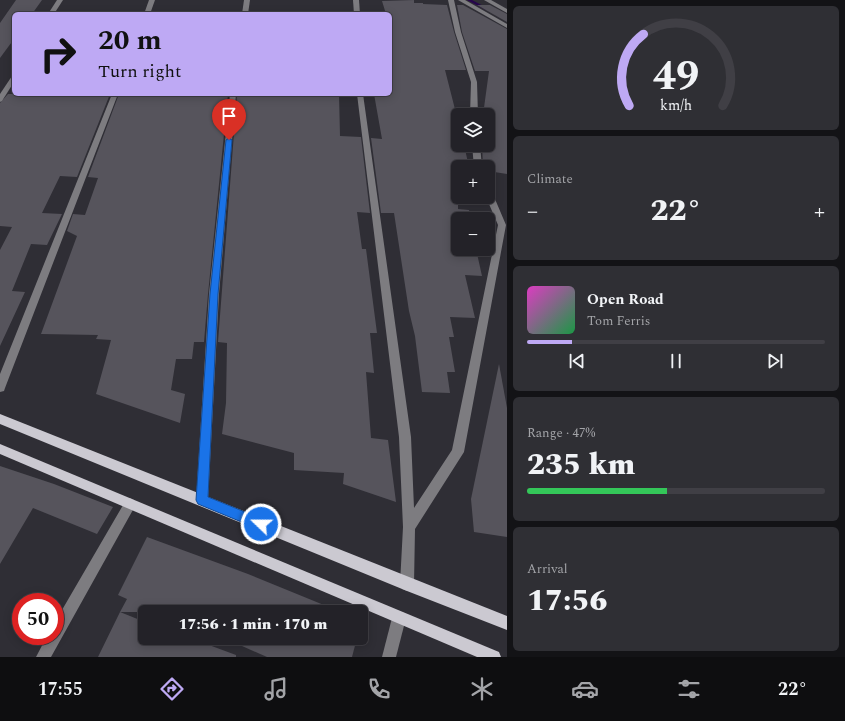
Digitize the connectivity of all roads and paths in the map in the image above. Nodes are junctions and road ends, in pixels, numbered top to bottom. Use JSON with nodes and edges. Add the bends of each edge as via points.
{"nodes":[{"id":1,"x":60,"y":0,"type":"edge"},
{"id":2,"x":152,"y":0,"type":"edge"},
{"id":3,"x":247,"y":0,"type":"edge"},
{"id":4,"x":356,"y":0,"type":"edge"},
{"id":5,"x":451,"y":0,"type":"edge"},
{"id":6,"x":461,"y":0,"type":"edge"},
{"id":7,"x":487,"y":0,"type":"edge"},
{"id":8,"x":507,"y":11,"type":"edge"},
{"id":9,"x":53,"y":12,"type":"edge"},
{"id":10,"x":148,"y":12,"type":"edge"},
{"id":11,"x":244,"y":12,"type":"edge"},
{"id":12,"x":357,"y":12,"type":"edge"},
{"id":13,"x":507,"y":26,"type":"edge"},
{"id":14,"x":12,"y":80,"type":"edge"},
{"id":15,"x":114,"y":96,"type":"edge"},
{"id":16,"x":233,"y":96,"type":"edge"},
{"id":17,"x":360,"y":96,"type":"edge"},
{"id":18,"x":0,"y":100,"type":"edge"},
{"id":19,"x":474,"y":108,"type":"edge"},
{"id":20,"x":494,"y":204,"type":"edge"},
{"id":21,"x":505,"y":225,"type":"edge"},
{"id":22,"x":0,"y":388,"type":"edge"},
{"id":23,"x":0,"y":419,"type":"edge"},
{"id":24,"x":0,"y":449,"type":"edge"},
{"id":25,"x":202,"y":500,"type":"junction"},
{"id":26,"x":130,"y":504,"type":"junction"},
{"id":27,"x":409,"y":527,"type":"junction"},
{"id":28,"x":407,"y":584,"type":"junction"},
{"id":29,"x":399,"y":618,"type":"junction"},
{"id":30,"x":507,"y":623,"type":"edge"},
{"id":31,"x":43,"y":657,"type":"edge"},
{"id":32,"x":389,"y":657,"type":"edge"},
{"id":33,"x":494,"y":657,"type":"edge"}],
"edges":[{"from":1,"to":9,"type":"street"},
{"from":2,"to":10,"type":"street"},
{"from":3,"to":11,"type":"street"},
{"from":4,"to":12,"type":"street"},
{"from":5,"to":19,"type":"street","via":[[474,82]]},
{"from":6,"to":13,"type":"street"},
{"from":7,"to":8,"type":"street"},
{"from":14,"to":18,"type":"street"},
{"from":15,"to":22,"type":"street"},
{"from":16,"to":25,"type":"street","via":[[214,294]]},
{"from":17,"to":27,"type":"street","via":[[405,437]]},
{"from":20,"to":21,"type":"street"},
{"from":21,"to":27,"type":"street","via":[[458,452]]},
{"from":23,"to":25,"type":"main road"},
{"from":24,"to":26,"type":"main road"},
{"from":25,"to":28,"type":"main road"},
{"from":26,"to":29,"type":"main road"},
{"from":26,"to":31,"type":"street"},
{"from":27,"to":28,"type":"street"},
{"from":28,"to":30,"type":"main road"},
{"from":29,"to":32,"type":"street"},
{"from":29,"to":33,"type":"main road"}]}
